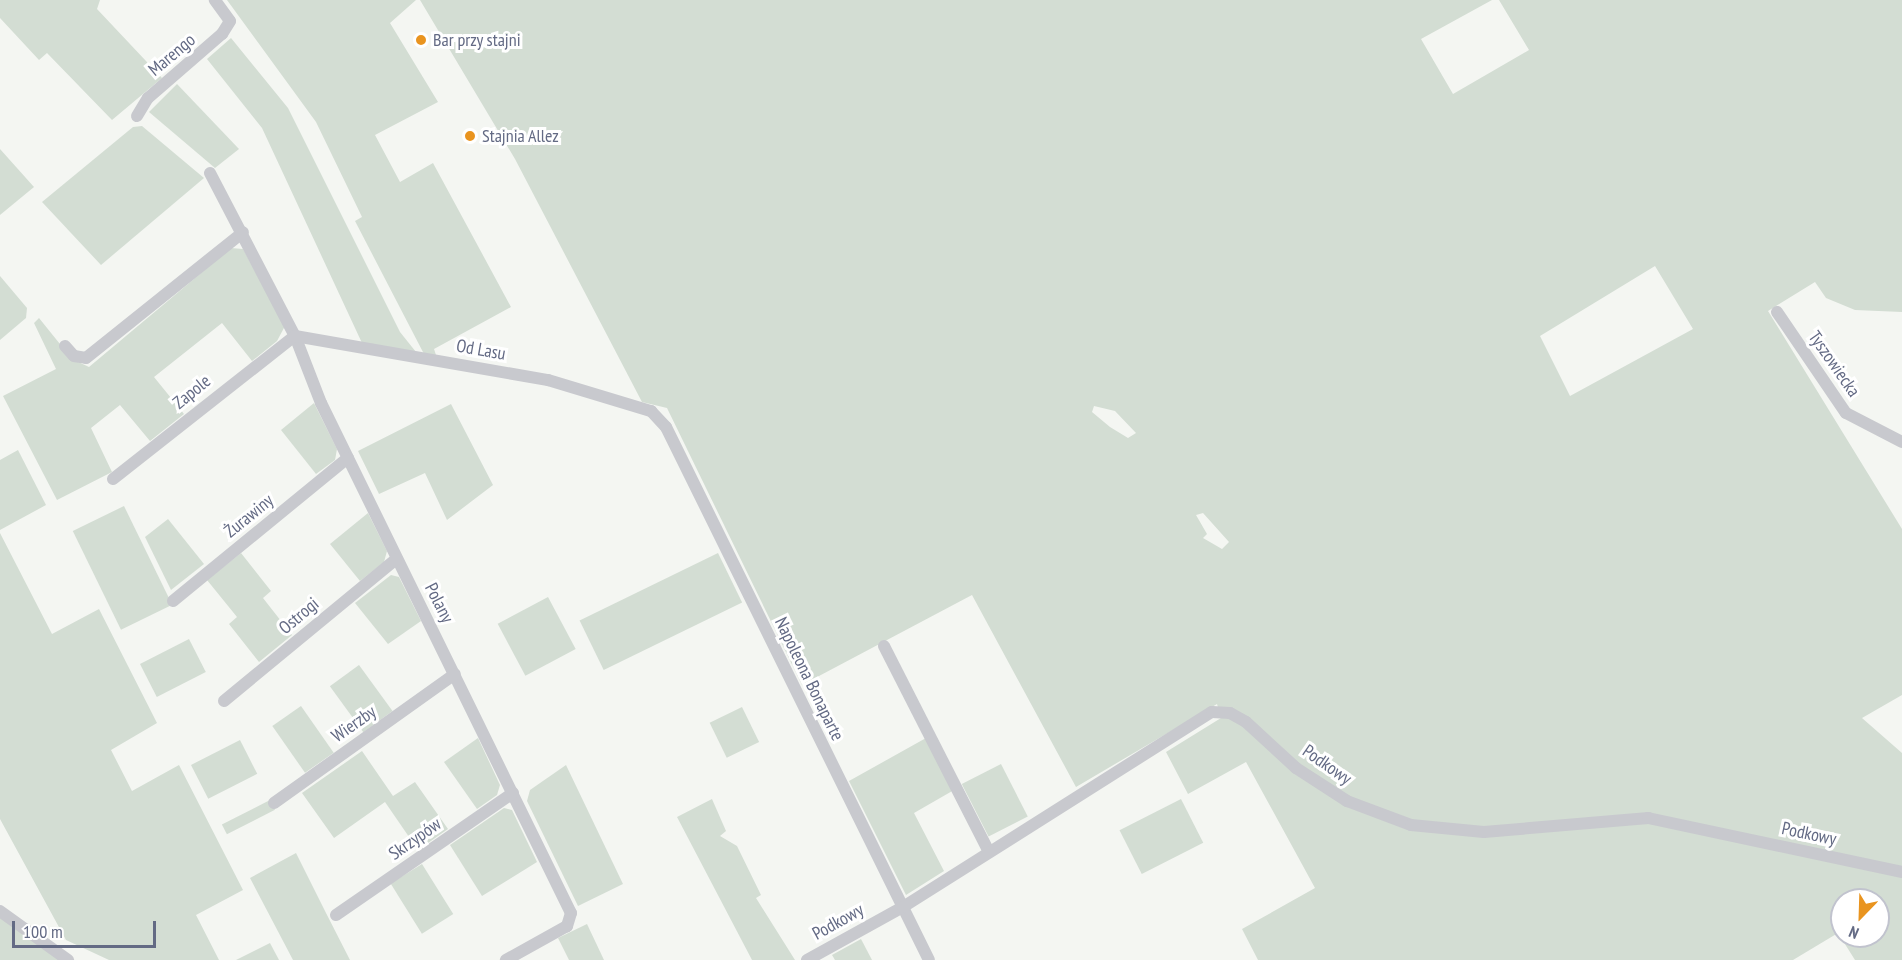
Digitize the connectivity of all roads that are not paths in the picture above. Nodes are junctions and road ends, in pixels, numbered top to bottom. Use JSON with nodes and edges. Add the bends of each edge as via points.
{"nodes":[{"id":1,"x":215,"y":0,"type":"edge"},
{"id":2,"x":137,"y":116,"type":"dead end"},
{"id":3,"x":210,"y":173,"type":"dead end"},
{"id":4,"x":243,"y":232,"type":"junction"},
{"id":5,"x":1777,"y":312,"type":"dead end"},
{"id":6,"x":296,"y":336,"type":"junction"},
{"id":7,"x":65,"y":346,"type":"dead end"},
{"id":8,"x":656,"y":415,"type":"joint"},
{"id":9,"x":1902,"y":442,"type":"edge"},
{"id":10,"x":348,"y":458,"type":"junction"},
{"id":11,"x":113,"y":479,"type":"dead end"},
{"id":12,"x":396,"y":559,"type":"junction"},
{"id":13,"x":173,"y":601,"type":"dead end"},
{"id":14,"x":884,"y":646,"type":"dead end"},
{"id":15,"x":455,"y":674,"type":"junction"},
{"id":16,"x":224,"y":701,"type":"dead end"},
{"id":17,"x":513,"y":793,"type":"junction"},
{"id":18,"x":274,"y":802,"type":"dead end"},
{"id":19,"x":989,"y":852,"type":"junction"},
{"id":20,"x":1902,"y":872,"type":"edge"},
{"id":21,"x":903,"y":907,"type":"junction"},
{"id":22,"x":0,"y":910,"type":"edge"},
{"id":23,"x":336,"y":915,"type":"dead end"},
{"id":24,"x":68,"y":960,"type":"edge"},
{"id":25,"x":506,"y":960,"type":"edge"},
{"id":26,"x":807,"y":960,"type":"edge"},
{"id":27,"x":929,"y":960,"type":"edge"}],
"edges":[{"from":1,"to":2,"type":"street","name":"Marengo","via":[[230,21],[213,44],[148,98]]},
{"from":3,"to":4,"type":"street","name":"Polany"},
{"from":4,"to":6,"type":"street","name":"Polany"},
{"from":4,"to":7,"type":"street","via":[[86,358],[74,356]]},
{"from":5,"to":9,"type":"street","name":"Tyszowiecka","via":[[1846,413]]},
{"from":6,"to":8,"type":"street","name":"Od Lasu","via":[[548,380]]},
{"from":6,"to":10,"type":"street","name":"Polany"},
{"from":6,"to":11,"type":"street","name":"Zapole"},
{"from":8,"to":21,"type":"street","name":"Napoleona Bonaparte"},
{"from":10,"to":12,"type":"street","name":"Polany"},
{"from":10,"to":13,"type":"street","name":"Żurawiny"},
{"from":12,"to":15,"type":"street","name":"Polany"},
{"from":12,"to":16,"type":"street","name":"Ostrogi"},
{"from":14,"to":19,"type":"street"},
{"from":15,"to":17,"type":"street","name":"Polany"},
{"from":15,"to":18,"type":"street","name":"Wierzby"},
{"from":17,"to":23,"type":"street","name":"Skrzypów"},
{"from":17,"to":25,"type":"street","name":"Polany","via":[[572,918]]},
{"from":19,"to":20,"type":"street","name":"Podkowy","via":[[1212,712],[1230,713],[1246,722],[1296,768],[1347,801],[1411,825],[1484,832],[1648,818]]},
{"from":19,"to":21,"type":"street","name":"Podkowy"},
{"from":21,"to":26,"type":"street","name":"Podkowy"},
{"from":21,"to":27,"type":"street","name":"Napoleona Bonaparte"},
{"from":22,"to":24,"type":"street"}]}
